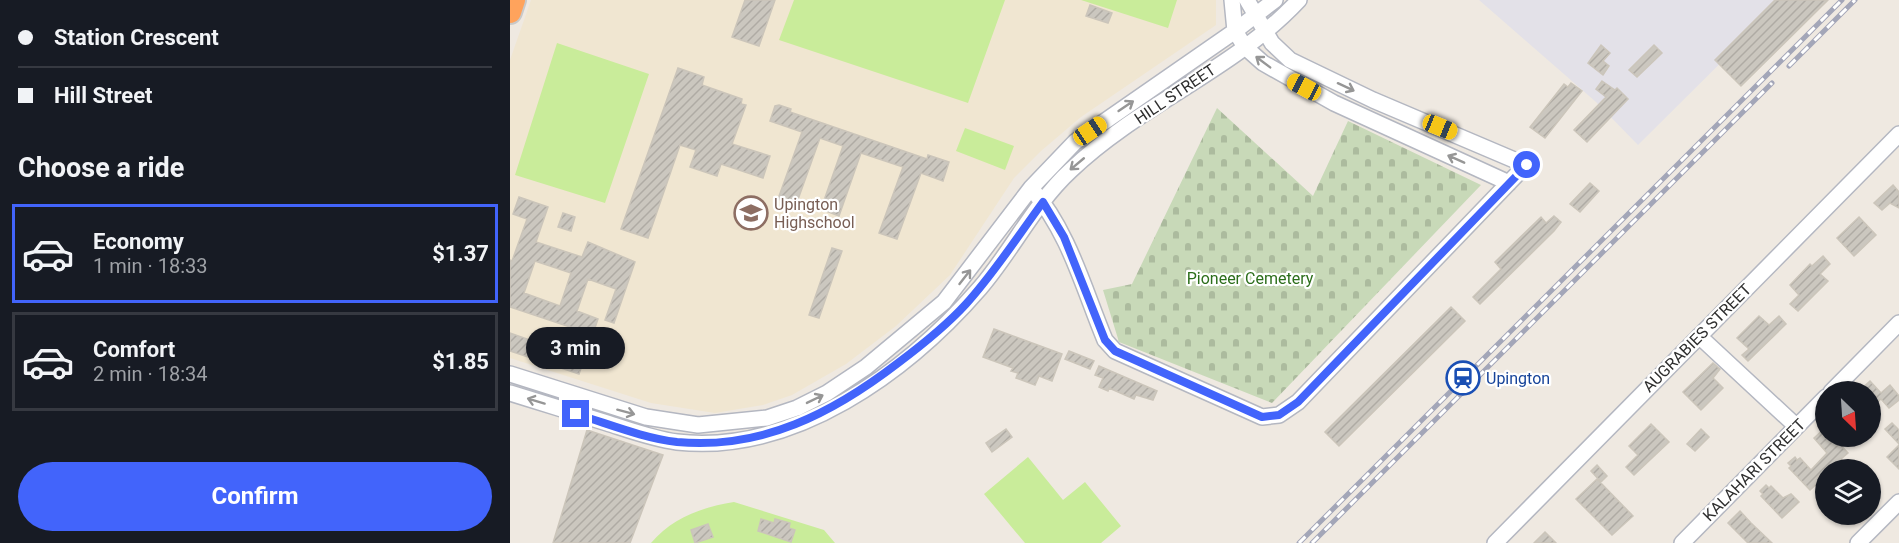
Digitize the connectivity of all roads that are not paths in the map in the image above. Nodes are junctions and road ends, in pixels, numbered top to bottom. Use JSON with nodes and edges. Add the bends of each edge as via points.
{"nodes":[{"id":1,"x":514,"y":0,"type":"edge"},
{"id":2,"x":1232,"y":0,"type":"edge"},
{"id":3,"x":1247,"y":0,"type":"edge"},
{"id":4,"x":1275,"y":0,"type":"edge"},
{"id":5,"x":1299,"y":0,"type":"edge"},
{"id":6,"x":510,"y":12,"type":"edge"},
{"id":7,"x":1256,"y":16,"type":"junction"},
{"id":8,"x":1235,"y":31,"type":"junction"},
{"id":9,"x":1265,"y":32,"type":"junction"},
{"id":10,"x":1245,"y":46,"type":"junction"},
{"id":11,"x":1899,"y":134,"type":"edge"},
{"id":12,"x":1509,"y":183,"type":"junction"},
{"id":13,"x":1031,"y":188,"type":"junction"},
{"id":14,"x":1043,"y":202,"type":"junction"},
{"id":15,"x":1895,"y":334,"type":"edge"},
{"id":16,"x":1699,"y":336,"type":"junction"},
{"id":17,"x":510,"y":374,"type":"edge"},
{"id":18,"x":1843,"y":381,"type":"edge"},
{"id":19,"x":510,"y":393,"type":"edge"},
{"id":20,"x":1815,"y":408,"type":"edge"},
{"id":21,"x":1796,"y":426,"type":"junction"},
{"id":22,"x":1899,"y":502,"type":"edge"},
{"id":23,"x":1495,"y":543,"type":"edge"},
{"id":24,"x":1682,"y":543,"type":"edge"},
{"id":25,"x":1858,"y":543,"type":"edge"}],
"edges":[{"from":1,"to":6,"type":"highway"},
{"from":2,"to":8,"type":"street"},
{"from":3,"to":7,"type":"street"},
{"from":4,"to":7,"type":"street","name":"HILL STREET"},
{"from":5,"to":9,"type":"street","name":"HILL STREET"},
{"from":7,"to":8,"type":"street","name":"HILL STREET"},
{"from":7,"to":9,"type":"street"},
{"from":8,"to":10,"type":"street"},
{"from":13,"to":8,"type":"street","name":"HILL STREET","one_way":true,"via":[[1082,136]]},
{"from":9,"to":10,"type":"street","name":"HILL STREET"},
{"from":9,"to":12,"type":"street","one_way":true,"via":[[1280,54],[1290,60],[1527,165]]},
{"from":12,"to":10,"type":"street","one_way":true,"via":[[1334,103],[1263,63]]},
{"from":10,"to":14,"type":"street","name":"HILL STREET","one_way":true,"via":[[1091,152]]},
{"from":11,"to":16,"type":"street","name":"AUGRABIES STREET"},
{"from":12,"to":14,"type":"street","via":[[1298,402],[1279,415],[1266,418],[1110,348],[1068,244]]},
{"from":13,"to":14,"type":"street"},
{"from":17,"to":13,"type":"street","name":"HILL STREET","one_way":true,"via":[[617,410],[680,424],[716,425],[781,414],[827,393],[866,367],[945,302]]},
{"from":14,"to":19,"type":"street","name":"HILL STREET","one_way":true,"via":[[983,285],[940,329],[834,408],[787,429],[714,442],[677,442]]},
{"from":15,"to":18,"type":"street"},
{"from":16,"to":21,"type":"street"},
{"from":16,"to":23,"type":"street","name":"AUGRABIES STREET"},
{"from":20,"to":21,"type":"street","name":"KALAHARI STREET"},
{"from":21,"to":24,"type":"street","name":"KALAHARI STREET"},
{"from":22,"to":25,"type":"street"}]}
